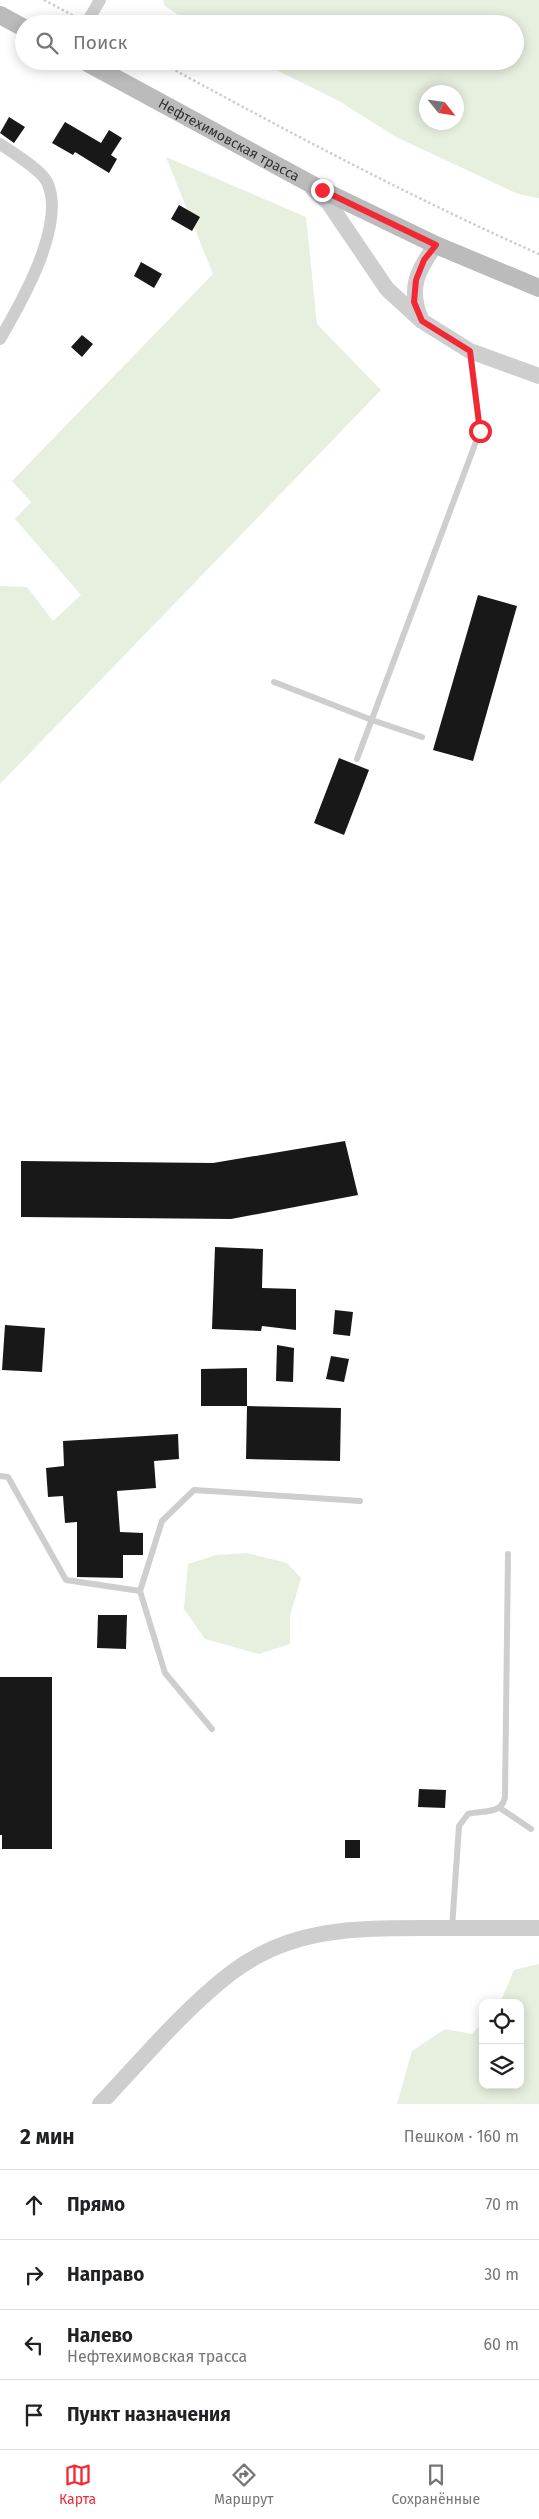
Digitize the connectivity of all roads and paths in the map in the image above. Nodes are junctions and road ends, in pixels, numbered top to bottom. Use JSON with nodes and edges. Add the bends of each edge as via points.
{"nodes":[{"id":1,"x":44,"y":0,"type":"edge"},
{"id":2,"x":100,"y":0,"type":"edge"},
{"id":3,"x":0,"y":14,"type":"edge"},
{"id":4,"x":71,"y":15,"type":"edge"},
{"id":5,"x":91,"y":15,"type":"edge"},
{"id":6,"x":15,"y":23,"type":"edge"},
{"id":7,"x":101,"y":70,"type":"edge"},
{"id":8,"x":174,"y":70,"type":"edge"},
{"id":9,"x":0,"y":144,"type":"edge"},
{"id":10,"x":300,"y":177,"type":"junction"},
{"id":11,"x":436,"y":245,"type":"junction"},
{"id":12,"x":539,"y":254,"type":"edge"},
{"id":13,"x":539,"y":288,"type":"edge"},
{"id":14,"x":422,"y":321,"type":"junction"},
{"id":15,"x":0,"y":339,"type":"edge"},
{"id":16,"x":470,"y":351,"type":"junction"},
{"id":17,"x":539,"y":376,"type":"edge"},
{"id":18,"x":274,"y":682,"type":"dead end"},
{"id":19,"x":372,"y":720,"type":"junction"},
{"id":20,"x":422,"y":737,"type":"dead end"},
{"id":21,"x":357,"y":759,"type":"dead end"},
{"id":22,"x":0,"y":1476,"type":"edge"},
{"id":23,"x":360,"y":1501,"type":"dead end"},
{"id":24,"x":508,"y":1554,"type":"dead end"},
{"id":25,"x":140,"y":1590,"type":"junction"},
{"id":26,"x":212,"y":1729,"type":"dead end"},
{"id":27,"x":500,"y":1808,"type":"junction"},
{"id":28,"x":531,"y":1829,"type":"dead end"},
{"id":29,"x":452,"y":1928,"type":"junction"},
{"id":30,"x":539,"y":1928,"type":"edge"},
{"id":31,"x":100,"y":2104,"type":"edge"}],
"edges":[{"from":1,"to":4,"type":"path"},
{"from":2,"to":5,"type":"street"},
{"from":3,"to":6,"type":"main road"},
{"from":7,"to":10,"type":"main road","name":"Нефтехимовская трасса"},
{"from":8,"to":12,"type":"path","via":[[317,148],[449,214]]},
{"from":9,"to":15,"type":"street","via":[[47,181],[53,205],[47,238],[34,277]]},
{"from":10,"to":11,"type":"main road","name":"Нефтехимовская трасса"},
{"from":10,"to":14,"type":"street","via":[[328,202],[387,289]]},
{"from":11,"to":13,"type":"main road","name":"Нефтехимовская трасса"},
{"from":11,"to":14,"type":"street","via":[[424,260],[416,280],[414,302]]},
{"from":14,"to":16,"type":"street"},
{"from":16,"to":17,"type":"street"},
{"from":16,"to":19,"type":"lane","via":[[480,431]]},
{"from":18,"to":19,"type":"lane"},
{"from":19,"to":20,"type":"lane"},
{"from":19,"to":21,"type":"lane"},
{"from":22,"to":25,"type":"lane","via":[[8,1477],[66,1580]]},
{"from":23,"to":25,"type":"lane","via":[[194,1490],[162,1521]]},
{"from":24,"to":27,"type":"lane","via":[[505,1798]]},
{"from":25,"to":26,"type":"lane","via":[[165,1672]]},
{"from":27,"to":28,"type":"lane"},
{"from":27,"to":29,"type":"lane","via":[[468,1814],[459,1826]]},
{"from":29,"to":30,"type":"street"},
{"from":29,"to":31,"type":"street","via":[[362,1928],[295,1939],[233,1972],[206,1994]]}]}
